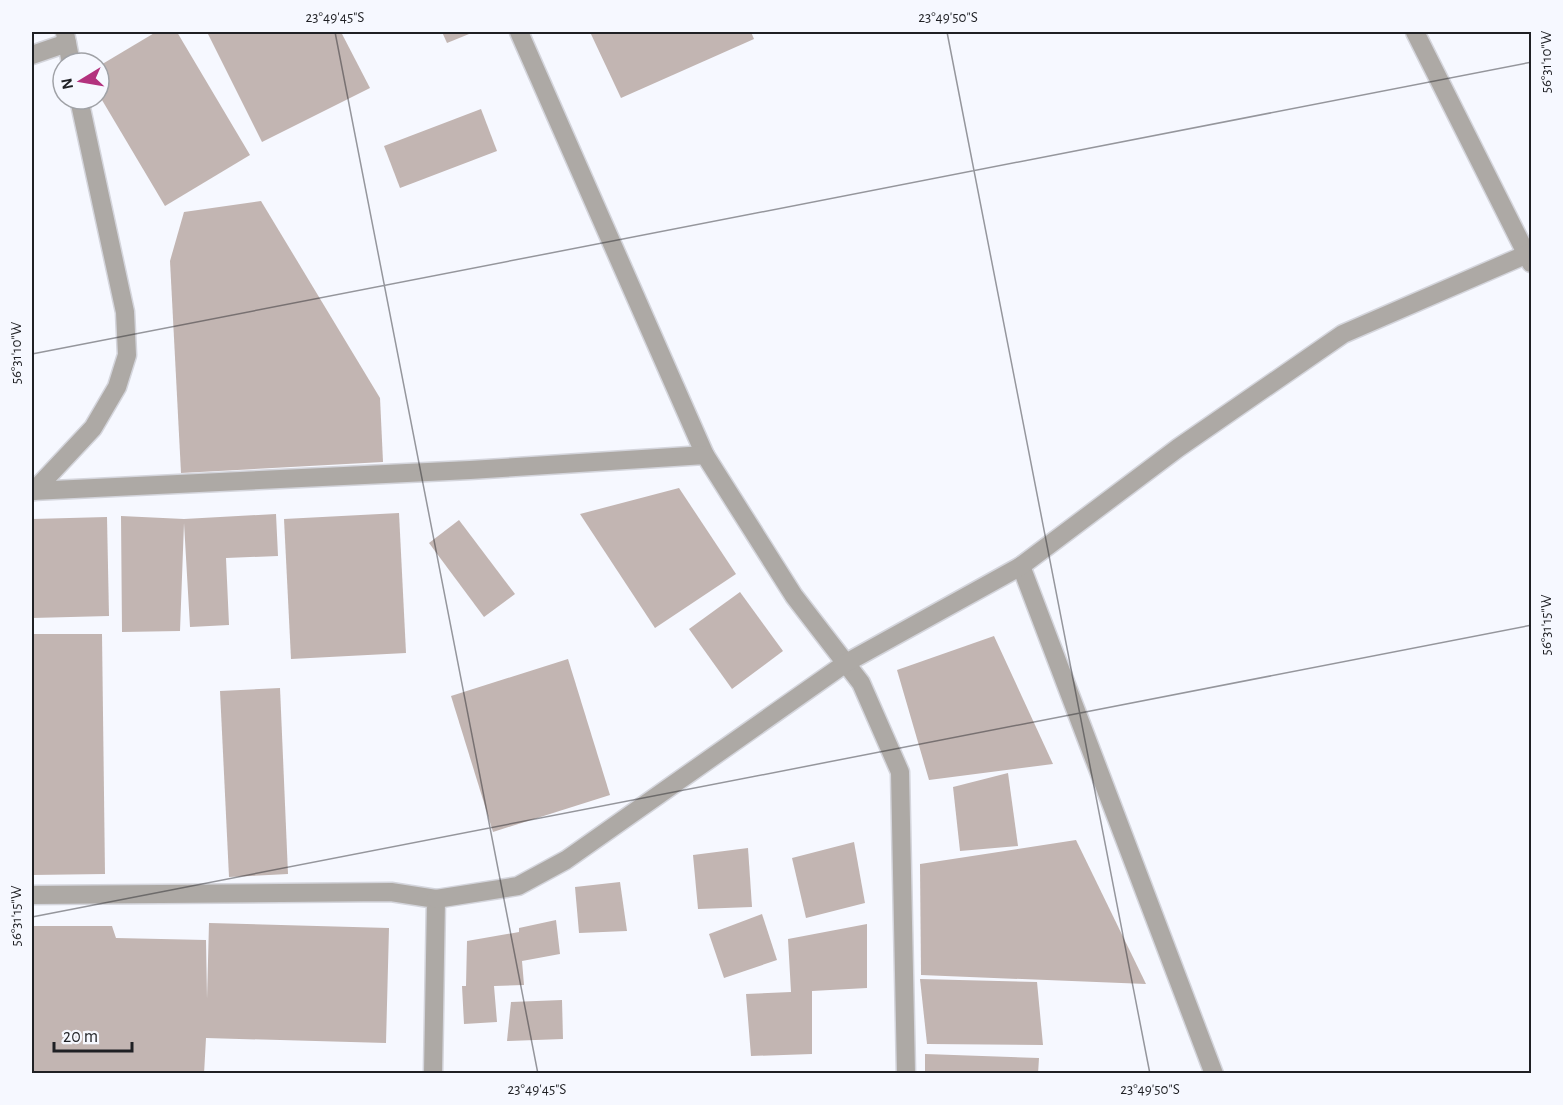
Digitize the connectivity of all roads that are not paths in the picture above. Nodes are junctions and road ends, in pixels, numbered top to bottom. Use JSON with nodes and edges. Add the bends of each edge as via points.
{"nodes":[{"id":1,"x":519,"y":32,"type":"edge"},
{"id":2,"x":1415,"y":32,"type":"edge"},
{"id":3,"x":66,"y":38,"type":"edge"},
{"id":4,"x":32,"y":56,"type":"edge"},
{"id":5,"x":82,"y":111,"type":"edge"},
{"id":6,"x":1529,"y":257,"type":"edge"},
{"id":7,"x":705,"y":455,"type":"junction"},
{"id":8,"x":33,"y":491,"type":"edge"},
{"id":9,"x":1021,"y":566,"type":"junction"},
{"id":10,"x":846,"y":663,"type":"junction"},
{"id":11,"x":32,"y":895,"type":"edge"},
{"id":12,"x":436,"y":899,"type":"junction"},
{"id":13,"x":433,"y":1074,"type":"edge"},
{"id":14,"x":906,"y":1074,"type":"edge"},
{"id":15,"x":1214,"y":1074,"type":"edge"}],
"edges":[{"from":1,"to":7,"type":"street"},
{"from":2,"to":6,"type":"street"},
{"from":3,"to":4,"type":"street"},
{"from":5,"to":8,"type":"street","via":[[125,312],[127,355],[117,387],[98,421]]},
{"from":6,"to":9,"type":"street","via":[[1343,334],[1178,448]]},
{"from":7,"to":8,"type":"street"},
{"from":7,"to":10,"type":"street","via":[[794,596]]},
{"from":9,"to":10,"type":"street"},
{"from":9,"to":15,"type":"street"},
{"from":10,"to":12,"type":"street","via":[[566,860],[518,886]]},
{"from":10,"to":14,"type":"street","via":[[861,683],[900,772]]},
{"from":11,"to":12,"type":"street","via":[[391,892]]},
{"from":12,"to":13,"type":"street"}]}
